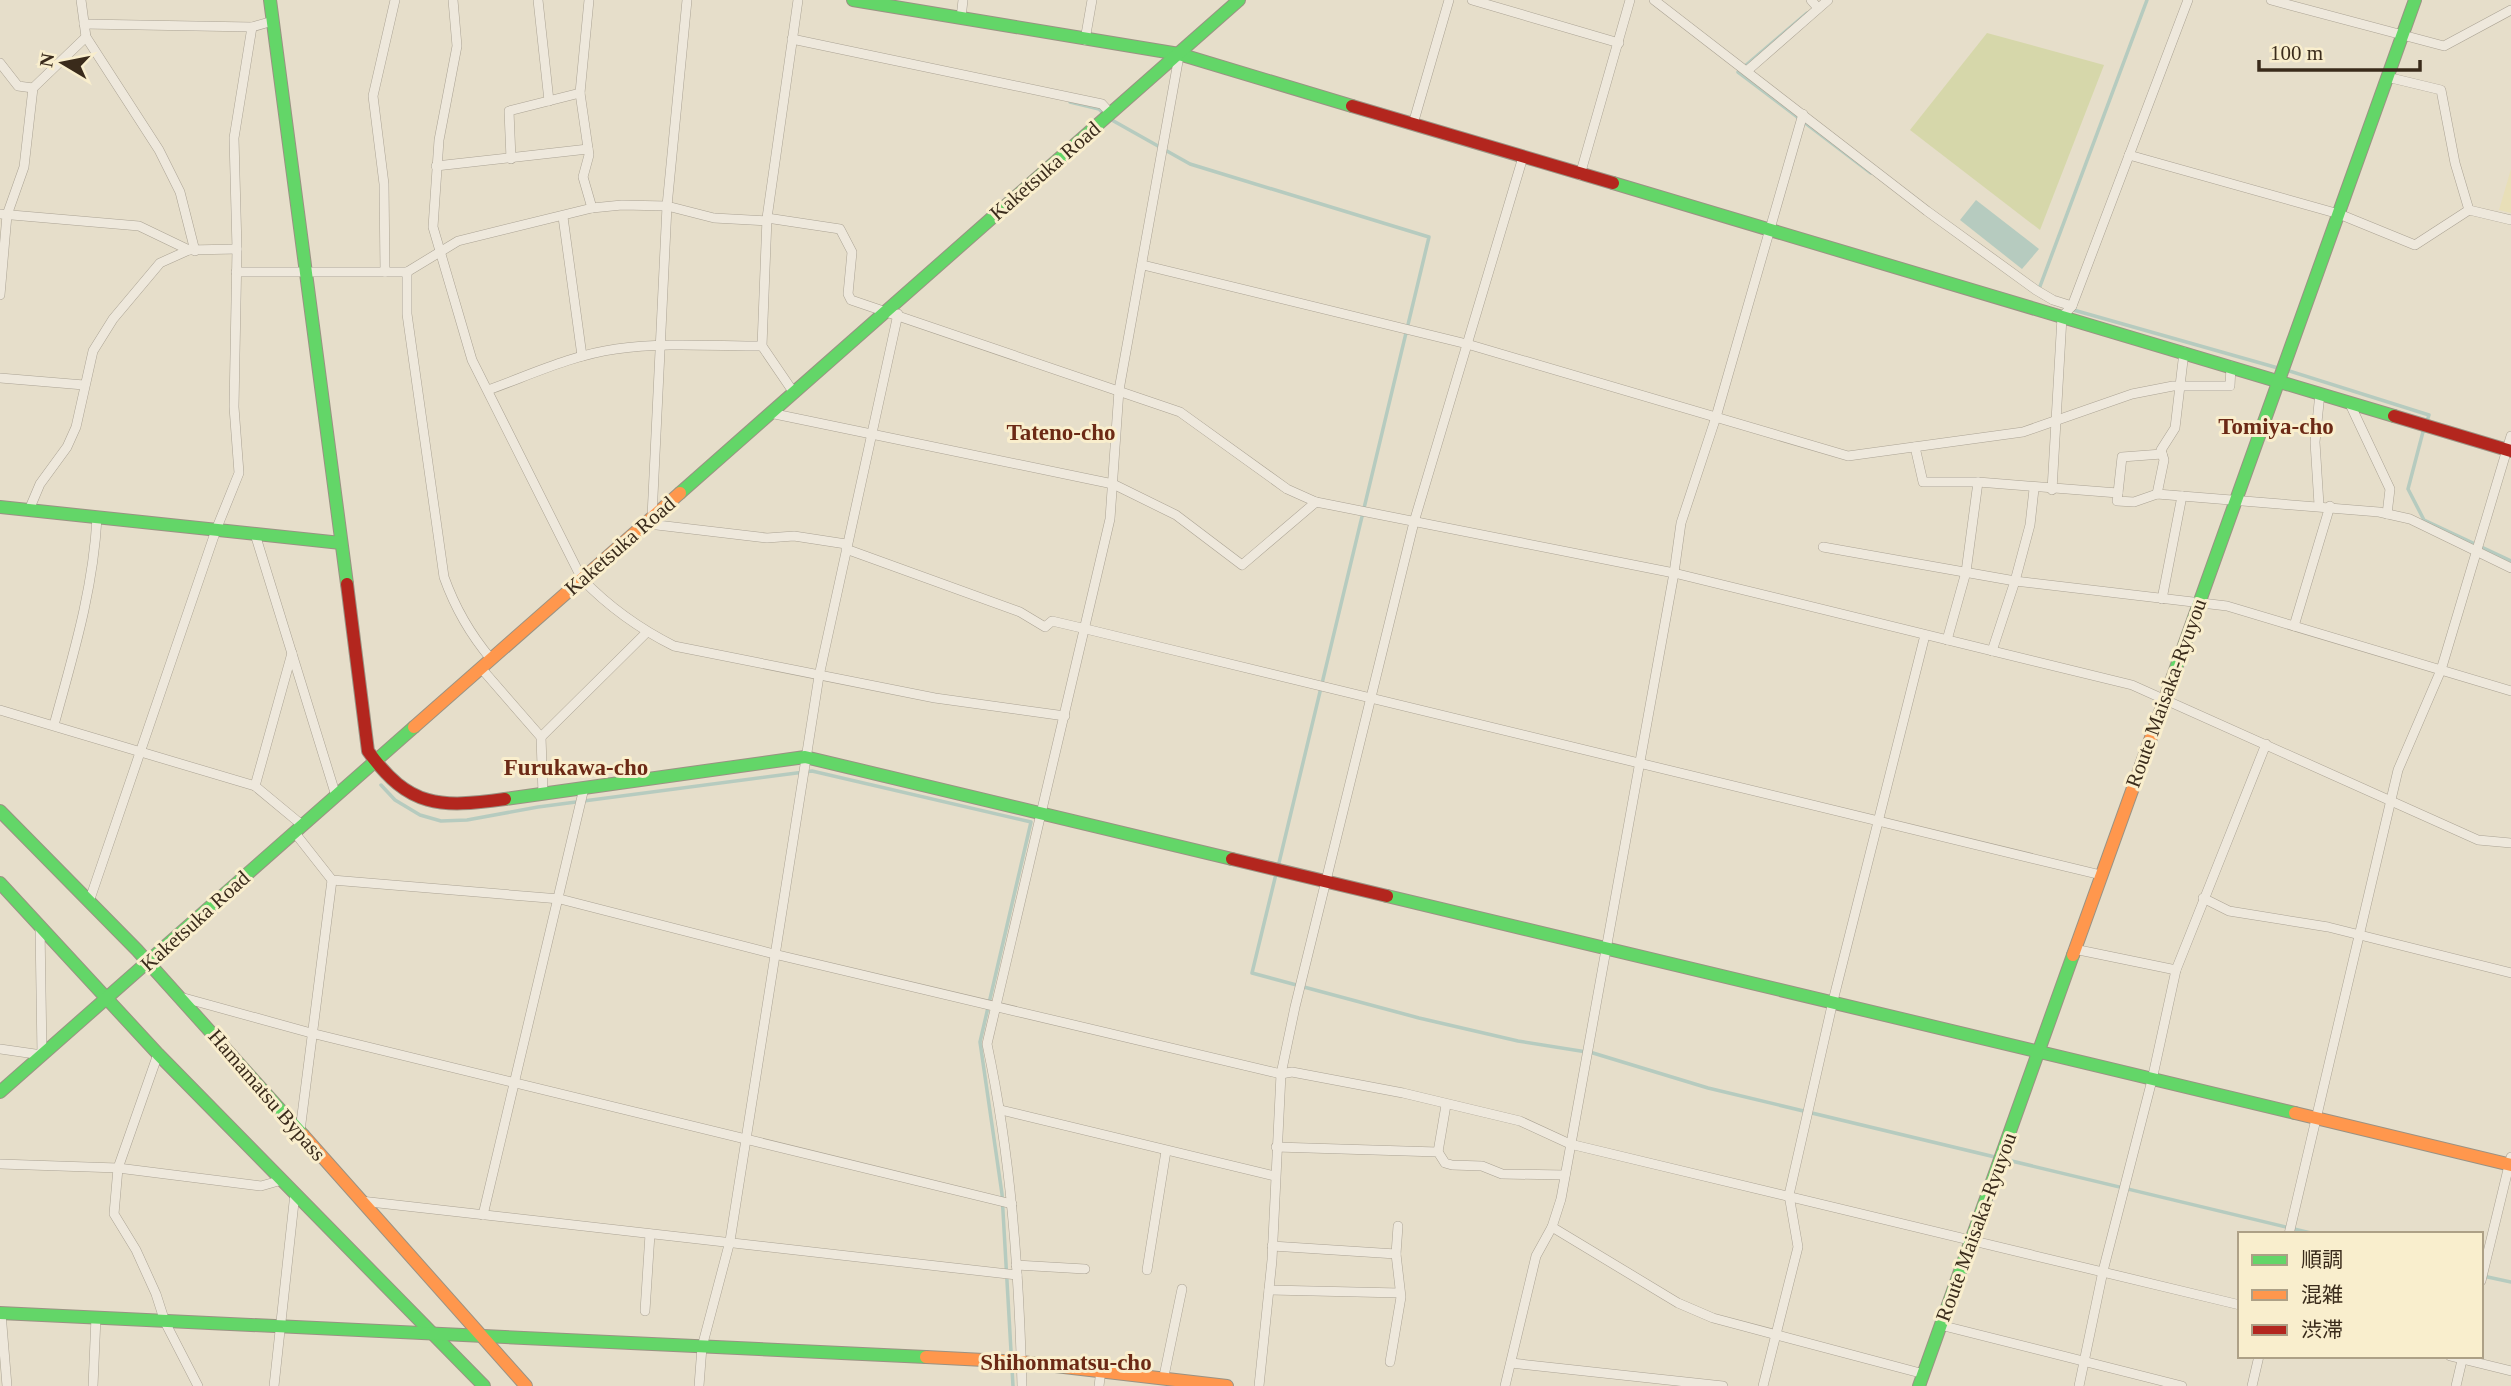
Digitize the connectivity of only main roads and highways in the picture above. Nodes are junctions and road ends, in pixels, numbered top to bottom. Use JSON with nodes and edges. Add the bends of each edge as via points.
{"nodes":[{"id":1,"x":270,"y":0,"type":"edge"},
{"id":2,"x":853,"y":0,"type":"edge"},
{"id":3,"x":1239,"y":0,"type":"edge"},
{"id":4,"x":2415,"y":0,"type":"edge"},
{"id":5,"x":1179,"y":54,"type":"junction"},
{"id":6,"x":2279,"y":380,"type":"junction"},
{"id":7,"x":2509,"y":450,"type":"edge"},
{"id":8,"x":0,"y":508,"type":"edge"},
{"id":9,"x":341,"y":542,"type":"junction"},
{"id":10,"x":375,"y":762,"type":"junction"},
{"id":11,"x":0,"y":811,"type":"edge"},
{"id":12,"x":0,"y":883,"type":"edge"},
{"id":13,"x":148,"y":962,"type":"junction"},
{"id":14,"x":107,"y":999,"type":"junction"},
{"id":15,"x":2038,"y":1052,"type":"junction"},
{"id":16,"x":0,"y":1092,"type":"edge"},
{"id":17,"x":2510,"y":1162,"type":"edge"},
{"id":18,"x":0,"y":1313,"type":"edge"},
{"id":19,"x":434,"y":1332,"type":"junction"},
{"id":20,"x":480,"y":1336,"type":"junction"},
{"id":21,"x":1922,"y":1380,"type":"edge"},
{"id":22,"x":484,"y":1386,"type":"edge"},
{"id":23,"x":526,"y":1386,"type":"edge"},
{"id":24,"x":1227,"y":1386,"type":"edge"}],
"edges":[{"from":1,"to":9,"type":"main road"},
{"from":2,"to":5,"type":"main road"},
{"from":3,"to":5,"type":"main road","name":"Kaketsuka Road"},
{"from":4,"to":6,"type":"main road","name":"Route Maisaka-Ryuyou"},
{"from":5,"to":6,"type":"main road"},
{"from":5,"to":10,"type":"main road","name":"Kaketsuka Road","via":[[893,312],[794,393]]},
{"from":6,"to":7,"type":"main road"},
{"from":6,"to":15,"type":"main road","name":"Route Maisaka-Ryuyou"},
{"from":8,"to":9,"type":"main road"},
{"from":9,"to":10,"type":"main road","via":[[368,751]]},
{"from":10,"to":13,"type":"main road","name":"Kaketsuka Road"},
{"from":10,"to":15,"type":"main road","via":[[407,793],[430,803],[457,806],[805,757]]},
{"from":11,"to":13,"type":"main road","name":"Hamamatsu Bypass"},
{"from":12,"to":14,"type":"main road","name":"Hamamatsu Bypass"},
{"from":13,"to":14,"type":"main road","name":"Kaketsuka Road"},
{"from":13,"to":20,"type":"main road","name":"Hamamatsu Bypass"},
{"from":14,"to":16,"type":"main road","name":"Kaketsuka Road"},
{"from":14,"to":19,"type":"main road","name":"Hamamatsu Bypass"},
{"from":15,"to":17,"type":"main road"},
{"from":15,"to":21,"type":"main road","name":"Route Maisaka-Ryuyou"},
{"from":18,"to":19,"type":"main road"},
{"from":19,"to":20,"type":"main road"},
{"from":19,"to":22,"type":"main road","name":"Hamamatsu Bypass"},
{"from":20,"to":23,"type":"main road","name":"Hamamatsu Bypass"},
{"from":20,"to":24,"type":"main road","via":[[1021,1362]]}]}
